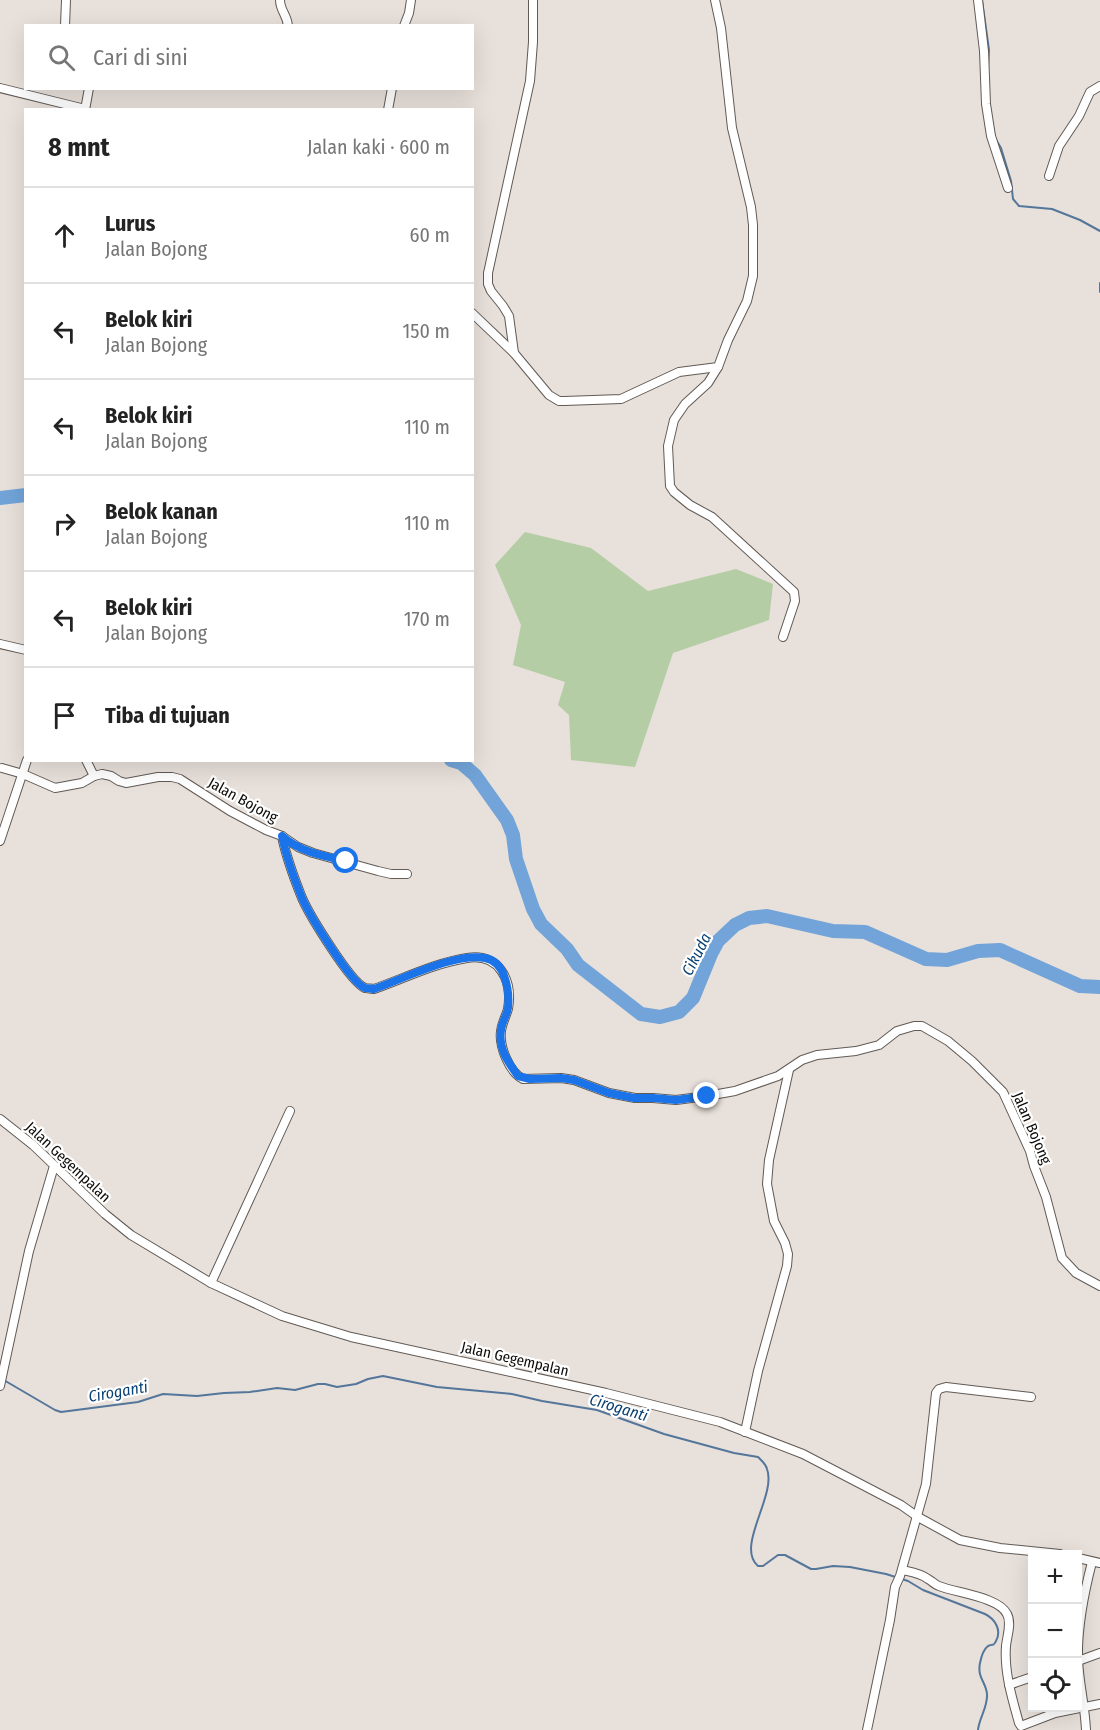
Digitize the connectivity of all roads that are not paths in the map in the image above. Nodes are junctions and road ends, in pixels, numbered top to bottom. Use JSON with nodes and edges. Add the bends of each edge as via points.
{"nodes":[{"id":1,"x":66,"y":0,"type":"edge"},
{"id":2,"x":280,"y":0,"type":"edge"},
{"id":3,"x":411,"y":0,"type":"edge"},
{"id":4,"x":533,"y":0,"type":"edge"},
{"id":5,"x":715,"y":0,"type":"edge"},
{"id":6,"x":978,"y":0,"type":"edge"},
{"id":7,"x":65,"y":24,"type":"edge"},
{"id":8,"x":288,"y":24,"type":"edge"},
{"id":9,"x":405,"y":24,"type":"edge"},
{"id":10,"x":1100,"y":86,"type":"edge"},
{"id":11,"x":0,"y":88,"type":"edge"},
{"id":12,"x":89,"y":90,"type":"edge"},
{"id":13,"x":392,"y":90,"type":"edge"},
{"id":14,"x":81,"y":108,"type":"edge"},
{"id":15,"x":85,"y":108,"type":"edge"},
{"id":16,"x":388,"y":108,"type":"edge"},
{"id":17,"x":1049,"y":176,"type":"dead end"},
{"id":18,"x":1008,"y":188,"type":"dead end"},
{"id":19,"x":474,"y":315,"type":"edge"},
{"id":20,"x":514,"y":353,"type":"junction"},
{"id":21,"x":718,"y":367,"type":"junction"},
{"id":22,"x":783,"y":637,"type":"dead end"},
{"id":23,"x":0,"y":644,"type":"edge"},
{"id":24,"x":24,"y":650,"type":"edge"},
{"id":25,"x":26,"y":762,"type":"edge"},
{"id":26,"x":87,"y":762,"type":"edge"},
{"id":27,"x":2,"y":768,"type":"dead end"},
{"id":28,"x":23,"y":774,"type":"junction"},
{"id":29,"x":94,"y":776,"type":"junction"},
{"id":30,"x":282,"y":836,"type":"junction"},
{"id":31,"x":0,"y":841,"type":"edge"},
{"id":32,"x":407,"y":874,"type":"dead end"},
{"id":33,"x":789,"y":1070,"type":"junction"},
{"id":34,"x":290,"y":1111,"type":"dead end"},
{"id":35,"x":0,"y":1119,"type":"edge"},
{"id":36,"x":54,"y":1166,"type":"junction"},
{"id":37,"x":211,"y":1283,"type":"junction"},
{"id":38,"x":1100,"y":1286,"type":"edge"},
{"id":39,"x":1,"y":1381,"type":"edge"},
{"id":40,"x":1031,"y":1397,"type":"dead end"},
{"id":41,"x":745,"y":1432,"type":"junction"},
{"id":42,"x":918,"y":1517,"type":"junction"},
{"id":43,"x":1028,"y":1551,"type":"edge"},
{"id":44,"x":1096,"y":1562,"type":"edge"},
{"id":45,"x":901,"y":1573,"type":"junction"},
{"id":46,"x":1100,"y":1653,"type":"edge"},
{"id":47,"x":1078,"y":1658,"type":"edge"},
{"id":48,"x":1082,"y":1660,"type":"edge"},
{"id":49,"x":1028,"y":1678,"type":"edge"},
{"id":50,"x":1009,"y":1685,"type":"junction"},
{"id":51,"x":1082,"y":1688,"type":"edge"},
{"id":52,"x":1100,"y":1704,"type":"edge"},
{"id":53,"x":1085,"y":1708,"type":"junction"},
{"id":54,"x":867,"y":1730,"type":"edge"},
{"id":55,"x":1086,"y":1730,"type":"edge"}],
"edges":[{"from":1,"to":7,"type":"street"},
{"from":2,"to":8,"type":"street"},
{"from":3,"to":9,"type":"street"},
{"from":4,"to":20,"type":"street","via":[[530,81],[488,273],[491,291],[509,316]]},
{"from":5,"to":21,"type":"street","via":[[735,144],[753,225],[753,276],[747,301]]},
{"from":6,"to":18,"type":"street","via":[[991,136]]},
{"from":10,"to":17,"type":"street","via":[[1090,92],[1059,146]]},
{"from":11,"to":14,"type":"street"},
{"from":12,"to":15,"type":"street"},
{"from":13,"to":16,"type":"street"},
{"from":19,"to":20,"type":"street"},
{"from":20,"to":21,"type":"street","via":[[549,395],[559,401],[621,399],[679,372]]},
{"from":21,"to":22,"type":"street","via":[[674,420],[668,446],[670,486],[794,592],[795,601]]},
{"from":23,"to":24,"type":"street"},
{"from":25,"to":28,"type":"street"},
{"from":26,"to":29,"type":"street"},
{"from":27,"to":28,"type":"street"},
{"from":28,"to":29,"type":"street","via":[[55,788],[82,783]]},
{"from":28,"to":31,"type":"street"},
{"from":29,"to":30,"type":"street","name":"Jalan Bojong","via":[[106,774],[126,783],[158,777],[180,779],[230,811]]},
{"from":30,"to":32,"type":"street","name":"Jalan Bojong","via":[[313,853],[391,874]]},
{"from":30,"to":33,"type":"street","name":"Jalan Bojong","via":[[305,904],[336,956],[366,988],[374,989],[470,957],[486,958],[501,968],[508,988],[501,1046],[523,1079],[567,1079],[623,1096],[676,1100],[735,1090]]},
{"from":33,"to":38,"type":"street","name":"Jalan Bojong","via":[[817,1055],[879,1045],[897,1031],[914,1026],[922,1026],[948,1041],[1003,1092],[1030,1151],[1062,1258],[1076,1273]]},
{"from":33,"to":41,"type":"street","via":[[768,1184],[774,1221],[788,1254],[787,1266]]},
{"from":34,"to":37,"type":"street"},
{"from":35,"to":36,"type":"street","name":"Jalan Gegempalan"},
{"from":36,"to":37,"type":"street","name":"Jalan Gegempalan","via":[[117,1224]]},
{"from":36,"to":39,"type":"street","via":[[28,1251]]},
{"from":37,"to":41,"type":"street","name":"Jalan Gegempalan","via":[[282,1316],[351,1337],[606,1393]]},
{"from":40,"to":42,"type":"street","via":[[946,1387],[937,1390],[926,1484]]},
{"from":41,"to":42,"type":"street","name":"Jalan Gegempalan","via":[[803,1454]]},
{"from":42,"to":43,"type":"street","name":"Jalan Gegempalan","via":[[960,1540]]},
{"from":42,"to":45,"type":"street"},
{"from":44,"to":47,"type":"street","via":[[1086,1586]]},
{"from":45,"to":50,"type":"street","via":[[917,1573],[937,1586],[990,1601],[1008,1614],[1005,1662]]},
{"from":45,"to":54,"type":"street"},
{"from":46,"to":48,"type":"street"},
{"from":49,"to":50,"type":"street"},
{"from":50,"to":53,"type":"street","via":[[1022,1726],[1055,1713]]},
{"from":51,"to":53,"type":"street"},
{"from":52,"to":53,"type":"street"},
{"from":53,"to":55,"type":"street"}]}
